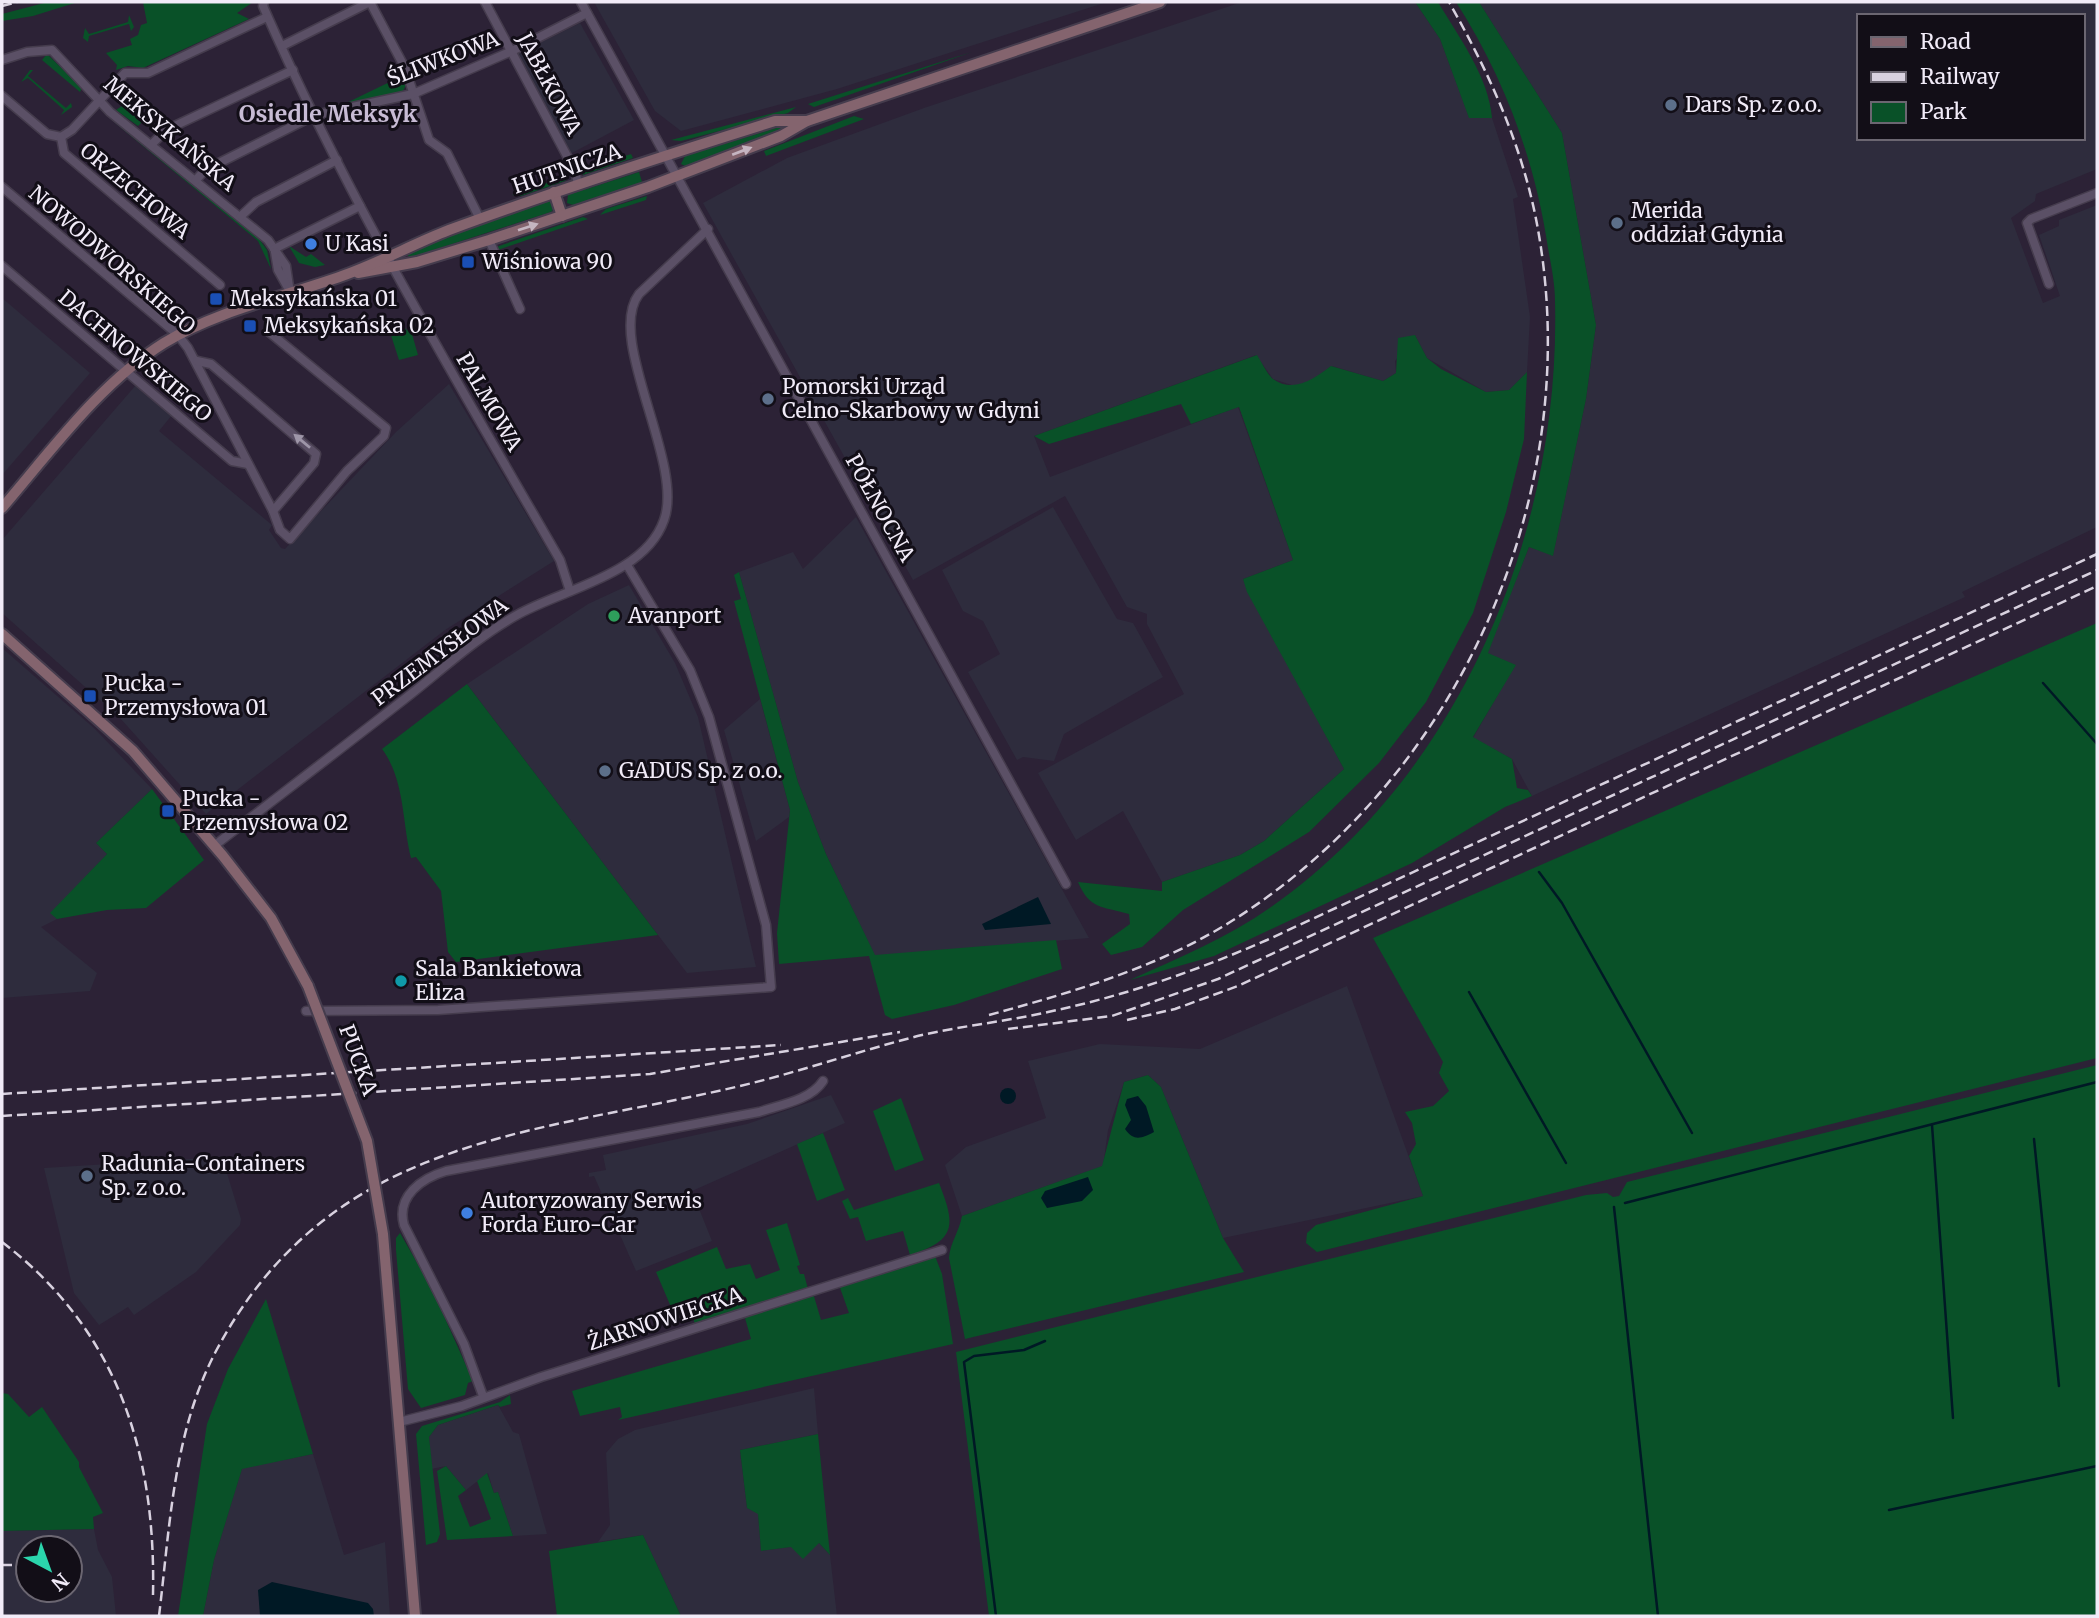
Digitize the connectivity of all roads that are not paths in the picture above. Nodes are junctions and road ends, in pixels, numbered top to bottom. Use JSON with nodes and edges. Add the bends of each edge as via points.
{"nodes":[{"id":1,"x":370,"y":2,"type":"edge"},
{"id":2,"x":485,"y":2,"type":"edge"},
{"id":3,"x":581,"y":2,"type":"edge"},
{"id":4,"x":1160,"y":2,"type":"edge"},
{"id":5,"x":263,"y":4,"type":"edge"},
{"id":6,"x":587,"y":13,"type":"junction"},
{"id":7,"x":267,"y":17,"type":"junction"},
{"id":8,"x":282,"y":46,"type":"junction"},
{"id":9,"x":512,"y":51,"type":"junction"},
{"id":10,"x":2,"y":60,"type":"edge"},
{"id":11,"x":293,"y":70,"type":"junction"},
{"id":12,"x":413,"y":94,"type":"junction"},
{"id":13,"x":2,"y":96,"type":"edge"},
{"id":14,"x":99,"y":99,"type":"junction"},
{"id":15,"x":315,"y":115,"type":"junction"},
{"id":16,"x":807,"y":121,"type":"junction"},
{"id":17,"x":61,"y":138,"type":"junction"},
{"id":18,"x":151,"y":145,"type":"junction"},
{"id":19,"x":667,"y":155,"type":"junction"},
{"id":20,"x":337,"y":160,"type":"junction"},
{"id":21,"x":679,"y":175,"type":"junction"},
{"id":22,"x":196,"y":180,"type":"junction"},
{"id":23,"x":578,"y":184,"type":"junction"},
{"id":24,"x":2,"y":187,"type":"edge"},
{"id":25,"x":554,"y":192,"type":"junction"},
{"id":26,"x":2097,"y":193,"type":"edge"},
{"id":27,"x":360,"y":206,"type":"junction"},
{"id":28,"x":241,"y":216,"type":"junction"},
{"id":29,"x":562,"y":216,"type":"junction"},
{"id":30,"x":480,"y":219,"type":"junction"},
{"id":31,"x":708,"y":229,"type":"junction"},
{"id":32,"x":489,"y":240,"type":"junction"},
{"id":33,"x":274,"y":249,"type":"junction"},
{"id":34,"x":385,"y":256,"type":"junction"},
{"id":35,"x":2,"y":267,"type":"edge"},
{"id":36,"x":391,"y":268,"type":"junction"},
{"id":37,"x":345,"y":275,"type":"junction"},
{"id":38,"x":2049,"y":284,"type":"dead end"},
{"id":39,"x":220,"y":285,"type":"dead end"},
{"id":40,"x":290,"y":293,"type":"junction"},
{"id":41,"x":520,"y":309,"type":"dead end"},
{"id":42,"x":269,"y":332,"type":"dead end"},
{"id":43,"x":178,"y":335,"type":"junction"},
{"id":44,"x":197,"y":361,"type":"junction"},
{"id":45,"x":126,"y":372,"type":"junction"},
{"id":46,"x":248,"y":464,"type":"junction"},
{"id":47,"x":2,"y":508,"type":"edge"},
{"id":48,"x":273,"y":511,"type":"junction"},
{"id":49,"x":627,"y":565,"type":"junction"},
{"id":50,"x":570,"y":590,"type":"junction"},
{"id":51,"x":2,"y":634,"type":"edge"},
{"id":52,"x":214,"y":846,"type":"junction"},
{"id":53,"x":1066,"y":884,"type":"dead end"},
{"id":54,"x":306,"y":1011,"type":"dead end"},
{"id":55,"x":823,"y":1081,"type":"dead end"},
{"id":56,"x":942,"y":1250,"type":"dead end"},
{"id":57,"x":483,"y":1396,"type":"junction"},
{"id":58,"x":399,"y":1422,"type":"junction"},
{"id":59,"x":415,"y":1616,"type":"edge"}],
"edges":[{"from":1,"to":8,"type":"street"},
{"from":1,"to":12,"type":"street","via":[[405,68]]},
{"from":2,"to":9,"type":"street","name":"JABŁKOWA"},
{"from":3,"to":6,"type":"street","name":"PÓŁNOCNA"},
{"from":4,"to":16,"type":"main road","name":"HUTNICZA"},
{"from":5,"to":7,"type":"street","name":"PALMOWA"},
{"from":6,"to":9,"type":"street","name":"ŚLIWKOWA"},
{"from":6,"to":19,"type":"street","name":"PÓŁNOCNA"},
{"from":7,"to":8,"type":"street","name":"PALMOWA"},
{"from":7,"to":14,"type":"street","via":[[149,73],[125,73]]},
{"from":8,"to":11,"type":"street","name":"PALMOWA"},
{"from":9,"to":12,"type":"street","name":"ŚLIWKOWA"},
{"from":9,"to":23,"type":"street","name":"JABŁKOWA"},
{"from":10,"to":14,"type":"street","name":"MEKSYKAŃSKA","via":[[52,50]]},
{"from":11,"to":15,"type":"street","name":"PALMOWA"},
{"from":11,"to":18,"type":"street","via":[[166,130]]},
{"from":12,"to":15,"type":"street","name":"ŚLIWKOWA"},
{"from":12,"to":30,"type":"street","via":[[429,140],[447,153]]},
{"from":13,"to":17,"type":"street","name":"ORZECHOWA","via":[[47,134]]},
{"from":14,"to":17,"type":"street"},
{"from":14,"to":18,"type":"street","name":"MEKSYKAŃSKA"},
{"from":15,"to":20,"type":"street","name":"PALMOWA"},
{"from":15,"to":22,"type":"street","name":"ŚLIWKOWA","via":[[205,170]]},
{"from":16,"to":19,"type":"main road","name":"HUTNICZA","via":[[775,121]]},
{"from":21,"to":16,"type":"main road","name":"HUTNICZA","one_way":true,"via":[[781,136]]},
{"from":17,"to":39,"type":"street","name":"ORZECHOWA","via":[[64,153]]},
{"from":18,"to":22,"type":"street","name":"MEKSYKAŃSKA"},
{"from":19,"to":21,"type":"street","name":"PÓŁNOCNA"},
{"from":19,"to":23,"type":"main road","name":"HUTNICZA"},
{"from":20,"to":27,"type":"street","name":"PALMOWA"},
{"from":20,"to":28,"type":"street","via":[[256,202]]},
{"from":21,"to":29,"type":"main road","name":"HUTNICZA"},
{"from":21,"to":31,"type":"street","name":"PÓŁNOCNA"},
{"from":22,"to":28,"type":"street","name":"MEKSYKAŃSKA"},
{"from":23,"to":25,"type":"main road","name":"HUTNICZA"},
{"from":24,"to":43,"type":"street","name":"NOWODWORSKIEGO"},
{"from":25,"to":29,"type":"main road"},
{"from":25,"to":30,"type":"main road","name":"HUTNICZA"},
{"from":26,"to":38,"type":"street","via":[[2027,223]]},
{"from":27,"to":33,"type":"street"},
{"from":27,"to":34,"type":"street","name":"PALMOWA"},
{"from":28,"to":33,"type":"street","name":"MEKSYKAŃSKA"},
{"from":32,"to":29,"type":"main road","name":"HUTNICZA","one_way":true},
{"from":30,"to":34,"type":"main road","name":"HUTNICZA"},
{"from":31,"to":49,"type":"street","name":"PRZEMYSŁOWA","via":[[639,294],[632,307],[632,340],[668,495],[665,519],[656,537]]},
{"from":31,"to":53,"type":"street","name":"PÓŁNOCNA"},
{"from":32,"to":36,"type":"main road","name":"HUTNICZA"},
{"from":32,"to":41,"type":"street"},
{"from":33,"to":40,"type":"street","name":"MEKSYKAŃSKA","via":[[286,266]]},
{"from":34,"to":36,"type":"street","name":"PALMOWA"},
{"from":34,"to":37,"type":"main road","name":"HUTNICZA"},
{"from":35,"to":45,"type":"street","name":"DACHNOWSKIEGO"},
{"from":36,"to":37,"type":"main road","name":"HUTNICZA"},
{"from":36,"to":50,"type":"street","name":"PALMOWA","via":[[560,560]]},
{"from":37,"to":40,"type":"main road","name":"HUTNICZA"},
{"from":40,"to":43,"type":"main road","name":"HUTNICZA"},
{"from":42,"to":48,"type":"street","via":[[386,428],[384,436],[290,538],[279,530]]},
{"from":43,"to":44,"type":"street","name":"NOWODWORSKIEGO"},
{"from":43,"to":45,"type":"main road","name":"HUTNICZA"},
{"from":44,"to":46,"type":"street","name":"NOWODWORSKIEGO"},
{"from":48,"to":44,"type":"street","name":"NOWODWORSKIEGO","one_way":true,"via":[[314,463],[316,454],[211,364]]},
{"from":45,"to":46,"type":"street","name":"DACHNOWSKIEGO","via":[[232,461]]},
{"from":45,"to":47,"type":"main road","name":"HUTNICZA"},
{"from":46,"to":48,"type":"street","name":"NOWODWORSKIEGO"},
{"from":49,"to":50,"type":"street","name":"PRZEMYSŁOWA"},
{"from":49,"to":54,"type":"street","via":[[690,670],[709,717],[766,925],[771,987],[438,1010]]},
{"from":50,"to":52,"type":"street","name":"PRZEMYSŁOWA","via":[[501,625]]},
{"from":51,"to":52,"type":"main road","name":"PUCKA","via":[[133,751]]},
{"from":52,"to":58,"type":"main road","name":"PUCKA","bridge":true,"via":[[271,918],[309,986],[367,1141],[383,1234]]},
{"from":55,"to":57,"type":"street","via":[[805,1096],[744,1116],[429,1175],[411,1193],[403,1219],[464,1344]]},
{"from":56,"to":57,"type":"street","name":"ŻARNOWIECKA"},
{"from":57,"to":58,"type":"street","name":"ŻARNOWIECKA"},
{"from":58,"to":59,"type":"main road","name":"PUCKA"}]}
